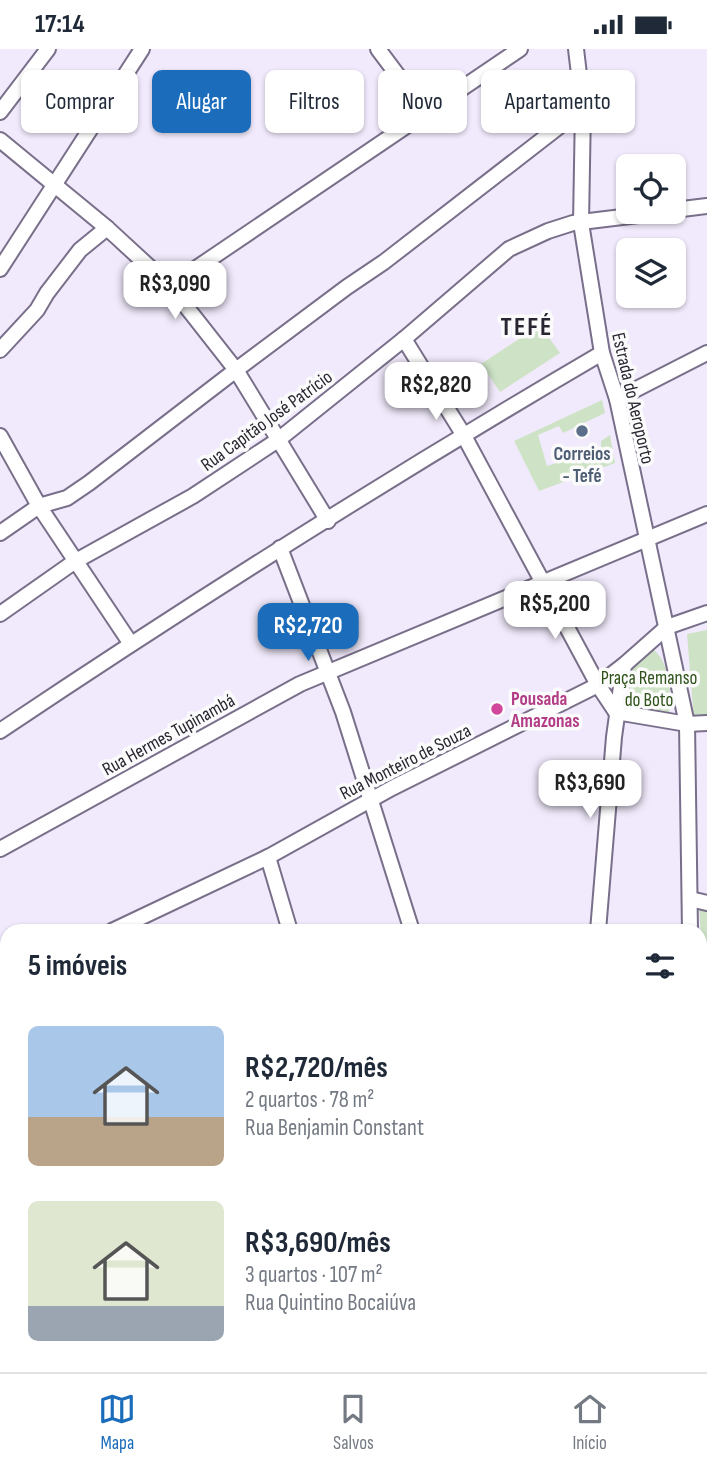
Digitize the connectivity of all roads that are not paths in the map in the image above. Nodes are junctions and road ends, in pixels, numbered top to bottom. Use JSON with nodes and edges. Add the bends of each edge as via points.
{"nodes":[{"id":1,"x":48,"y":49,"type":"edge"},
{"id":2,"x":142,"y":49,"type":"edge"},
{"id":3,"x":378,"y":49,"type":"edge"},
{"id":4,"x":520,"y":49,"type":"edge"},
{"id":5,"x":576,"y":49,"type":"edge"},
{"id":6,"x":394,"y":70,"type":"edge"},
{"id":7,"x":578,"y":70,"type":"edge"},
{"id":8,"x":467,"y":85,"type":"edge"},
{"id":9,"x":0,"y":112,"type":"edge"},
{"id":10,"x":396,"y":133,"type":"edge"},
{"id":11,"x":552,"y":133,"type":"edge"},
{"id":12,"x":583,"y":133,"type":"edge"},
{"id":13,"x":0,"y":140,"type":"edge"},
{"id":14,"x":54,"y":183,"type":"junction"},
{"id":15,"x":707,"y":206,"type":"edge"},
{"id":16,"x":686,"y":209,"type":"edge"},
{"id":17,"x":616,"y":218,"type":"edge"},
{"id":18,"x":581,"y":223,"type":"junction"},
{"id":19,"x":107,"y":228,"type":"junction"},
{"id":20,"x":0,"y":269,"type":"edge"},
{"id":21,"x":170,"y":286,"type":"junction"},
{"id":22,"x":404,"y":339,"type":"junction"},
{"id":23,"x":0,"y":350,"type":"edge"},
{"id":24,"x":602,"y":353,"type":"junction"},
{"id":25,"x":707,"y":353,"type":"edge"},
{"id":26,"x":236,"y":370,"type":"junction"},
{"id":27,"x":617,"y":399,"type":"junction"},
{"id":28,"x":463,"y":434,"type":"junction"},
{"id":29,"x":0,"y":436,"type":"edge"},
{"id":30,"x":278,"y":440,"type":"junction"},
{"id":31,"x":39,"y":506,"type":"junction"},
{"id":32,"x":707,"y":514,"type":"edge"},
{"id":33,"x":328,"y":521,"type":"junction"},
{"id":34,"x":0,"y":533,"type":"edge"},
{"id":35,"x":646,"y":539,"type":"junction"},
{"id":36,"x":280,"y":548,"type":"junction"},
{"id":37,"x":74,"y":562,"type":"junction"},
{"id":38,"x":543,"y":581,"type":"junction"},
{"id":39,"x":707,"y":613,"type":"edge"},
{"id":40,"x":0,"y":614,"type":"edge"},
{"id":41,"x":667,"y":627,"type":"junction"},
{"id":42,"x":131,"y":644,"type":"junction"},
{"id":43,"x":624,"y":665,"type":"junction"},
{"id":44,"x":328,"y":674,"type":"junction"},
{"id":45,"x":598,"y":685,"type":"junction"},
{"id":46,"x":616,"y":712,"type":"junction"},
{"id":47,"x":707,"y":723,"type":"edge"},
{"id":48,"x":687,"y":724,"type":"junction"},
{"id":49,"x":0,"y":731,"type":"edge"},
{"id":50,"x":370,"y":800,"type":"junction"},
{"id":51,"x":0,"y":849,"type":"edge"},
{"id":52,"x":268,"y":857,"type":"junction"},
{"id":53,"x":690,"y":899,"type":"junction"},
{"id":54,"x":707,"y":903,"type":"edge"},
{"id":55,"x":127,"y":924,"type":"edge"},
{"id":56,"x":288,"y":924,"type":"edge"},
{"id":57,"x":410,"y":924,"type":"edge"},
{"id":58,"x":599,"y":924,"type":"edge"},
{"id":59,"x":690,"y":924,"type":"edge"}],
"edges":[{"from":1,"to":9,"type":"street"},
{"from":2,"to":14,"type":"street"},
{"from":3,"to":6,"type":"street"},
{"from":4,"to":8,"type":"street"},
{"from":5,"to":7,"type":"street","name":"Estrada do Aeroporto"},
{"from":10,"to":21,"type":"street"},
{"from":11,"to":26,"type":"street"},
{"from":12,"to":18,"type":"street","name":"Estrada do Aeroporto"},
{"from":13,"to":14,"type":"street"},
{"from":14,"to":19,"type":"street"},
{"from":14,"to":20,"type":"street"},
{"from":15,"to":16,"type":"street"},
{"from":17,"to":18,"type":"street","name":"Rua Capitão José Patrício"},
{"from":18,"to":22,"type":"street","name":"Rua Capitão José Patrício","via":[[548,231],[509,249]]},
{"from":18,"to":24,"type":"street","name":"Estrada do Aeroporto"},
{"from":19,"to":21,"type":"street"},
{"from":19,"to":23,"type":"street","via":[[80,250],[37,310]]},
{"from":21,"to":26,"type":"street"},
{"from":22,"to":28,"type":"street"},
{"from":22,"to":30,"type":"street","name":"Rua Capitão José Patrício"},
{"from":24,"to":27,"type":"street","name":"Estrada do Aeroporto"},
{"from":24,"to":28,"type":"street"},
{"from":25,"to":27,"type":"street"},
{"from":26,"to":30,"type":"street"},
{"from":26,"to":31,"type":"street","via":[[89,483],[67,498]]},
{"from":27,"to":35,"type":"street","name":"Estrada do Aeroporto"},
{"from":28,"to":33,"type":"street"},
{"from":28,"to":38,"type":"street"},
{"from":29,"to":31,"type":"street"},
{"from":30,"to":33,"type":"street"},
{"from":30,"to":37,"type":"street","name":"Rua Capitão José Patrício","via":[[193,496]]},
{"from":31,"to":34,"type":"street"},
{"from":31,"to":37,"type":"street"},
{"from":32,"to":35,"type":"street","name":"Rua Hermes Tupinambá"},
{"from":33,"to":36,"type":"street"},
{"from":35,"to":38,"type":"street","name":"Rua Hermes Tupinambá"},
{"from":35,"to":41,"type":"street","name":"Estrada do Aeroporto"},
{"from":36,"to":42,"type":"street"},
{"from":36,"to":44,"type":"street"},
{"from":37,"to":40,"type":"street","name":"Rua Capitão José Patrício"},
{"from":37,"to":42,"type":"street"},
{"from":38,"to":44,"type":"street","name":"Rua Hermes Tupinambá"},
{"from":38,"to":45,"type":"street"},
{"from":39,"to":41,"type":"street","name":"Rua Monteiro de Souza"},
{"from":41,"to":43,"type":"street","name":"Rua Monteiro de Souza"},
{"from":41,"to":48,"type":"street","name":"Estrada do Aeroporto"},
{"from":42,"to":49,"type":"street"},
{"from":43,"to":45,"type":"street","name":"Rua Monteiro de Souza"},
{"from":43,"to":46,"type":"street"},
{"from":44,"to":50,"type":"street"},
{"from":44,"to":51,"type":"street","name":"Rua Hermes Tupinambá","via":[[300,684]]},
{"from":45,"to":46,"type":"street"},
{"from":45,"to":50,"type":"street","name":"Rua Monteiro de Souza"},
{"from":46,"to":48,"type":"street"},
{"from":46,"to":58,"type":"street"},
{"from":47,"to":48,"type":"street"},
{"from":48,"to":53,"type":"street","name":"Estrada do Aeroporto"},
{"from":50,"to":52,"type":"street","name":"Rua Monteiro de Souza"},
{"from":50,"to":57,"type":"street"},
{"from":52,"to":55,"type":"street","name":"Rua Monteiro de Souza"},
{"from":52,"to":56,"type":"street"},
{"from":53,"to":54,"type":"street"},
{"from":53,"to":59,"type":"street","name":"Estrada do Aeroporto"}]}
